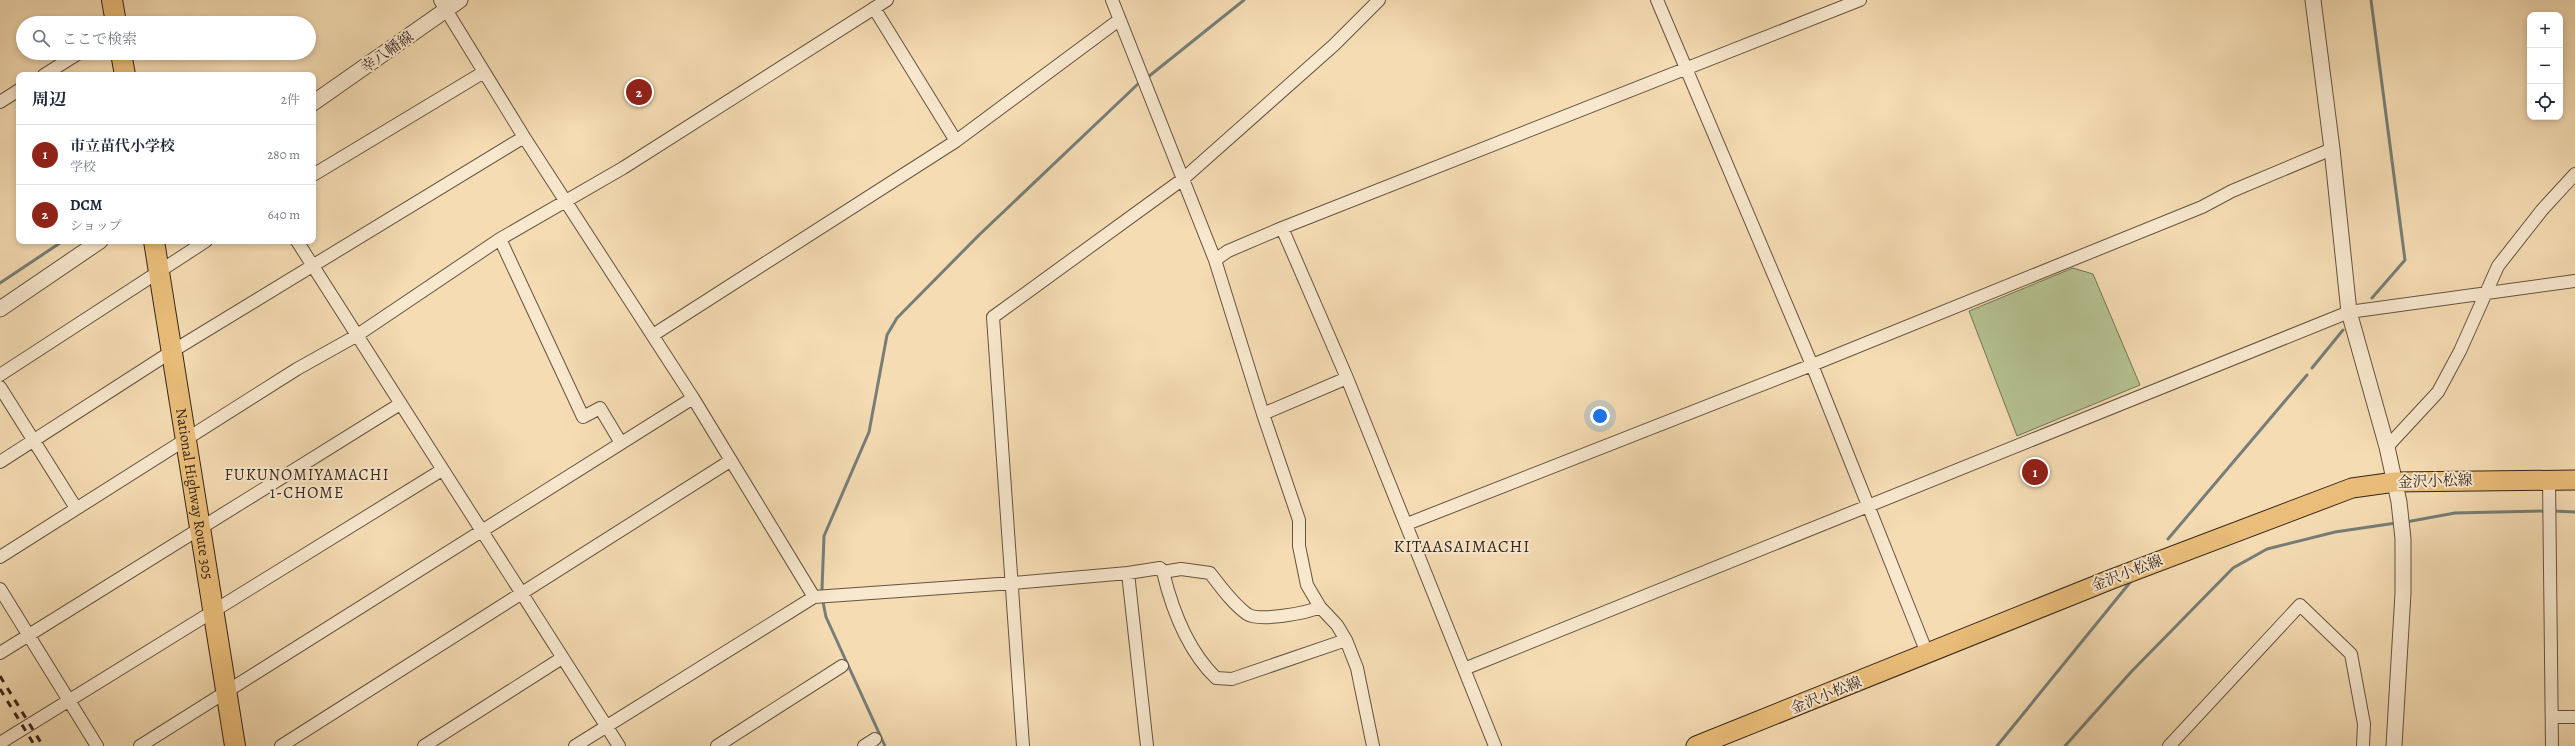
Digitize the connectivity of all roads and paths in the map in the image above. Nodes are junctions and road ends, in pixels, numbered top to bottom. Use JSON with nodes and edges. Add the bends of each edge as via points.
{"nodes":[{"id":1,"x":112,"y":0,"type":"edge"},
{"id":2,"x":460,"y":0,"type":"edge"},
{"id":3,"x":887,"y":0,"type":"edge"},
{"id":4,"x":1112,"y":0,"type":"edge"},
{"id":5,"x":1379,"y":0,"type":"edge"},
{"id":6,"x":1657,"y":0,"type":"edge"},
{"id":7,"x":1860,"y":0,"type":"edge"},
{"id":8,"x":2312,"y":0,"type":"edge"},
{"id":9,"x":443,"y":5,"type":"edge"},
{"id":10,"x":874,"y":8,"type":"junction"},
{"id":11,"x":115,"y":16,"type":"edge"},
{"id":12,"x":1119,"y":20,"type":"junction"},
{"id":13,"x":68,"y":60,"type":"edge"},
{"id":14,"x":122,"y":60,"type":"edge"},
{"id":15,"x":1684,"y":69,"type":"junction"},
{"id":16,"x":49,"y":72,"type":"edge"},
{"id":17,"x":124,"y":72,"type":"edge"},
{"id":18,"x":484,"y":72,"type":"junction"},
{"id":19,"x":16,"y":92,"type":"edge"},
{"id":20,"x":0,"y":102,"type":"edge"},
{"id":21,"x":316,"y":102,"type":"edge"},
{"id":22,"x":524,"y":137,"type":"junction"},
{"id":23,"x":956,"y":141,"type":"junction"},
{"id":24,"x":2332,"y":149,"type":"junction"},
{"id":25,"x":316,"y":173,"type":"edge"},
{"id":26,"x":2575,"y":174,"type":"edge"},
{"id":27,"x":1183,"y":179,"type":"junction"},
{"id":28,"x":566,"y":200,"type":"junction"},
{"id":29,"x":1282,"y":228,"type":"junction"},
{"id":30,"x":500,"y":239,"type":"junction"},
{"id":31,"x":96,"y":244,"type":"edge"},
{"id":32,"x":155,"y":244,"type":"edge"},
{"id":33,"x":201,"y":244,"type":"edge"},
{"id":34,"x":299,"y":244,"type":"edge"},
{"id":35,"x":1215,"y":260,"type":"junction"},
{"id":36,"x":312,"y":266,"type":"junction"},
{"id":37,"x":160,"y":270,"type":"junction"},
{"id":38,"x":2575,"y":281,"type":"edge"},
{"id":39,"x":2488,"y":293,"type":"junction"},
{"id":40,"x":0,"y":309,"type":"edge"},
{"id":41,"x":2349,"y":312,"type":"junction"},
{"id":42,"x":653,"y":335,"type":"junction"},
{"id":43,"x":356,"y":336,"type":"junction"},
{"id":44,"x":171,"y":352,"type":"junction"},
{"id":45,"x":1812,"y":365,"type":"junction"},
{"id":46,"x":0,"y":375,"type":"edge"},
{"id":47,"x":1347,"y":378,"type":"junction"},
{"id":48,"x":0,"y":387,"type":"edge"},
{"id":49,"x":693,"y":398,"type":"junction"},
{"id":50,"x":400,"y":404,"type":"junction"},
{"id":51,"x":1263,"y":414,"type":"junction"},
{"id":52,"x":34,"y":441,"type":"junction"},
{"id":53,"x":185,"y":442,"type":"junction"},
{"id":54,"x":621,"y":443,"type":"junction"},
{"id":55,"x":2387,"y":447,"type":"junction"},
{"id":56,"x":730,"y":461,"type":"junction"},
{"id":57,"x":0,"y":462,"type":"edge"},
{"id":58,"x":442,"y":470,"type":"junction"},
{"id":59,"x":2575,"y":480,"type":"edge"},
{"id":60,"x":2395,"y":482,"type":"junction"},
{"id":61,"x":2549,"y":486,"type":"junction"},
{"id":62,"x":1869,"y":507,"type":"junction"},
{"id":63,"x":76,"y":508,"type":"junction"},
{"id":64,"x":1406,"y":524,"type":"junction"},
{"id":65,"x":199,"y":529,"type":"junction"},
{"id":66,"x":481,"y":532,"type":"junction"},
{"id":67,"x":0,"y":557,"type":"edge"},
{"id":68,"x":1163,"y":572,"type":"junction"},
{"id":69,"x":1128,"y":573,"type":"junction"},
{"id":70,"x":1013,"y":583,"type":"junction"},
{"id":71,"x":0,"y":589,"type":"edge"},
{"id":72,"x":520,"y":593,"type":"junction"},
{"id":73,"x":814,"y":597,"type":"junction"},
{"id":74,"x":1320,"y":607,"type":"junction"},
{"id":75,"x":212,"y":611,"type":"junction"},
{"id":76,"x":27,"y":636,"type":"junction"},
{"id":77,"x":1346,"y":640,"type":"junction"},
{"id":78,"x":0,"y":653,"type":"edge"},
{"id":79,"x":1927,"y":653,"type":"junction"},
{"id":80,"x":562,"y":658,"type":"junction"},
{"id":81,"x":842,"y":666,"type":"dead end"},
{"id":82,"x":1464,"y":669,"type":"junction"},
{"id":83,"x":226,"y":692,"type":"junction"},
{"id":84,"x":69,"y":700,"type":"junction"},
{"id":85,"x":2552,"y":717,"type":"junction"},
{"id":86,"x":2575,"y":717,"type":"edge"},
{"id":87,"x":606,"y":726,"type":"junction"},
{"id":88,"x":875,"y":739,"type":"dead end"},
{"id":89,"x":0,"y":743,"type":"edge"},
{"id":90,"x":97,"y":746,"type":"edge"},
{"id":91,"x":140,"y":746,"type":"edge"},
{"id":92,"x":235,"y":746,"type":"edge"},
{"id":93,"x":282,"y":746,"type":"edge"},
{"id":94,"x":424,"y":746,"type":"edge"},
{"id":95,"x":575,"y":746,"type":"edge"},
{"id":96,"x":619,"y":746,"type":"edge"},
{"id":97,"x":717,"y":746,"type":"edge"},
{"id":98,"x":864,"y":746,"type":"edge"},
{"id":99,"x":1024,"y":746,"type":"edge"},
{"id":100,"x":1147,"y":746,"type":"edge"},
{"id":101,"x":1373,"y":746,"type":"edge"},
{"id":102,"x":1495,"y":746,"type":"edge"},
{"id":103,"x":1696,"y":746,"type":"edge"},
{"id":104,"x":2169,"y":746,"type":"edge"},
{"id":105,"x":2363,"y":746,"type":"edge"},
{"id":106,"x":2394,"y":746,"type":"edge"},
{"id":107,"x":2552,"y":746,"type":"edge"}],
"edges":[{"from":1,"to":11,"type":"highway"},
{"from":2,"to":9,"type":"street","name":"幸八幡線"},
{"from":3,"to":10,"type":"street"},
{"from":4,"to":12,"type":"street"},
{"from":5,"to":27,"type":"street","via":[[1334,44]]},
{"from":6,"to":15,"type":"street"},
{"from":7,"to":15,"type":"street"},
{"from":8,"to":24,"type":"street"},
{"from":9,"to":18,"type":"street"},
{"from":9,"to":21,"type":"street","name":"幸八幡線"},
{"from":10,"to":23,"type":"street"},
{"from":10,"to":28,"type":"street","via":[[623,168]]},
{"from":12,"to":23,"type":"street"},
{"from":12,"to":27,"type":"street"},
{"from":13,"to":16,"type":"street"},
{"from":14,"to":17,"type":"highway"},
{"from":15,"to":29,"type":"street"},
{"from":15,"to":45,"type":"street"},
{"from":18,"to":22,"type":"street"},
{"from":18,"to":25,"type":"street"},
{"from":19,"to":20,"type":"street"},
{"from":22,"to":28,"type":"street"},
{"from":22,"to":36,"type":"street"},
{"from":23,"to":42,"type":"street"},
{"from":24,"to":41,"type":"street"},
{"from":24,"to":45,"type":"street","via":[[2232,191],[2202,207]]},
{"from":26,"to":39,"type":"street","via":[[2498,266]]},
{"from":27,"to":35,"type":"street"},
{"from":27,"to":70,"type":"street","via":[[993,317]]},
{"from":28,"to":30,"type":"street"},
{"from":28,"to":42,"type":"street"},
{"from":29,"to":35,"type":"street","via":[[1228,251]]},
{"from":29,"to":47,"type":"street"},
{"from":30,"to":43,"type":"street"},
{"from":30,"to":54,"type":"street","via":[[583,417],[600,408]]},
{"from":31,"to":40,"type":"street"},
{"from":32,"to":37,"type":"highway","name":"National Highway Route 305"},
{"from":33,"to":37,"type":"street"},
{"from":34,"to":36,"type":"street"},
{"from":35,"to":51,"type":"street"},
{"from":36,"to":43,"type":"street"},
{"from":36,"to":44,"type":"street"},
{"from":37,"to":44,"type":"highway","name":"National Highway Route 305"},
{"from":37,"to":46,"type":"street"},
{"from":38,"to":39,"type":"street"},
{"from":39,"to":41,"type":"street"},
{"from":39,"to":55,"type":"street","via":[[2438,392]]},
{"from":41,"to":55,"type":"street"},
{"from":41,"to":62,"type":"street"},
{"from":42,"to":49,"type":"street"},
{"from":43,"to":50,"type":"street"},
{"from":43,"to":53,"type":"street","via":[[297,369]]},
{"from":44,"to":52,"type":"street"},
{"from":44,"to":53,"type":"highway","name":"National Highway Route 305"},
{"from":45,"to":62,"type":"street"},
{"from":45,"to":64,"type":"street"},
{"from":47,"to":51,"type":"street"},
{"from":47,"to":64,"type":"street"},
{"from":48,"to":52,"type":"street"},
{"from":49,"to":54,"type":"street"},
{"from":49,"to":56,"type":"street"},
{"from":50,"to":58,"type":"street"},
{"from":50,"to":65,"type":"street"},
{"from":51,"to":74,"type":"street","via":[[1300,520],[1299,546],[1307,585]]},
{"from":52,"to":57,"type":"street"},
{"from":52,"to":63,"type":"street"},
{"from":53,"to":63,"type":"street"},
{"from":53,"to":65,"type":"highway","name":"National Highway Route 305"},
{"from":54,"to":66,"type":"street"},
{"from":55,"to":60,"type":"street"},
{"from":56,"to":72,"type":"street"},
{"from":56,"to":73,"type":"street"},
{"from":58,"to":66,"type":"street"},
{"from":58,"to":75,"type":"street"},
{"from":59,"to":61,"type":"main road","name":"金沢小松線"},
{"from":60,"to":61,"type":"main road","name":"金沢小松線"},
{"from":60,"to":79,"type":"main road","name":"金沢小松線","via":[[2352,488]]},
{"from":60,"to":106,"type":"street","via":[[2403,539]]},
{"from":61,"to":85,"type":"street"},
{"from":62,"to":79,"type":"street"},
{"from":62,"to":82,"type":"street"},
{"from":63,"to":67,"type":"street"},
{"from":64,"to":82,"type":"street"},
{"from":65,"to":75,"type":"highway","name":"National Highway Route 305"},
{"from":65,"to":76,"type":"street"},
{"from":66,"to":72,"type":"street"},
{"from":66,"to":83,"type":"street"},
{"from":68,"to":69,"type":"street","via":[[1160,568]]},
{"from":68,"to":74,"type":"street","via":[[1181,569],[1210,572],[1229,596],[1249,615],[1266,617],[1310,612]]},
{"from":68,"to":77,"type":"street","via":[[1190,643],[1201,664],[1216,678],[1232,679]]},
{"from":69,"to":70,"type":"street"},
{"from":69,"to":100,"type":"street"},
{"from":70,"to":73,"type":"street"},
{"from":70,"to":99,"type":"street"},
{"from":71,"to":76,"type":"street"},
{"from":72,"to":80,"type":"street"},
{"from":72,"to":93,"type":"street"},
{"from":73,"to":87,"type":"street"},
{"from":74,"to":77,"type":"street","via":[[1337,625]]},
{"from":75,"to":83,"type":"highway","name":"National Highway Route 305"},
{"from":75,"to":84,"type":"street"},
{"from":76,"to":78,"type":"street"},
{"from":76,"to":84,"type":"street"},
{"from":77,"to":101,"type":"street","via":[[1357,668]]},
{"from":79,"to":103,"type":"main road","name":"金沢小松線"},
{"from":80,"to":87,"type":"street"},
{"from":80,"to":94,"type":"street"},
{"from":81,"to":97,"type":"street"},
{"from":82,"to":102,"type":"street"},
{"from":83,"to":91,"type":"street"},
{"from":83,"to":92,"type":"highway","name":"National Highway Route 305"},
{"from":84,"to":89,"type":"street"},
{"from":84,"to":90,"type":"street"},
{"from":85,"to":86,"type":"street"},
{"from":85,"to":107,"type":"street"},
{"from":87,"to":95,"type":"street"},
{"from":87,"to":96,"type":"street"},
{"from":88,"to":98,"type":"street"},
{"from":104,"to":105,"type":"street","via":[[2300,605],[2351,654],[2364,724]]}]}
